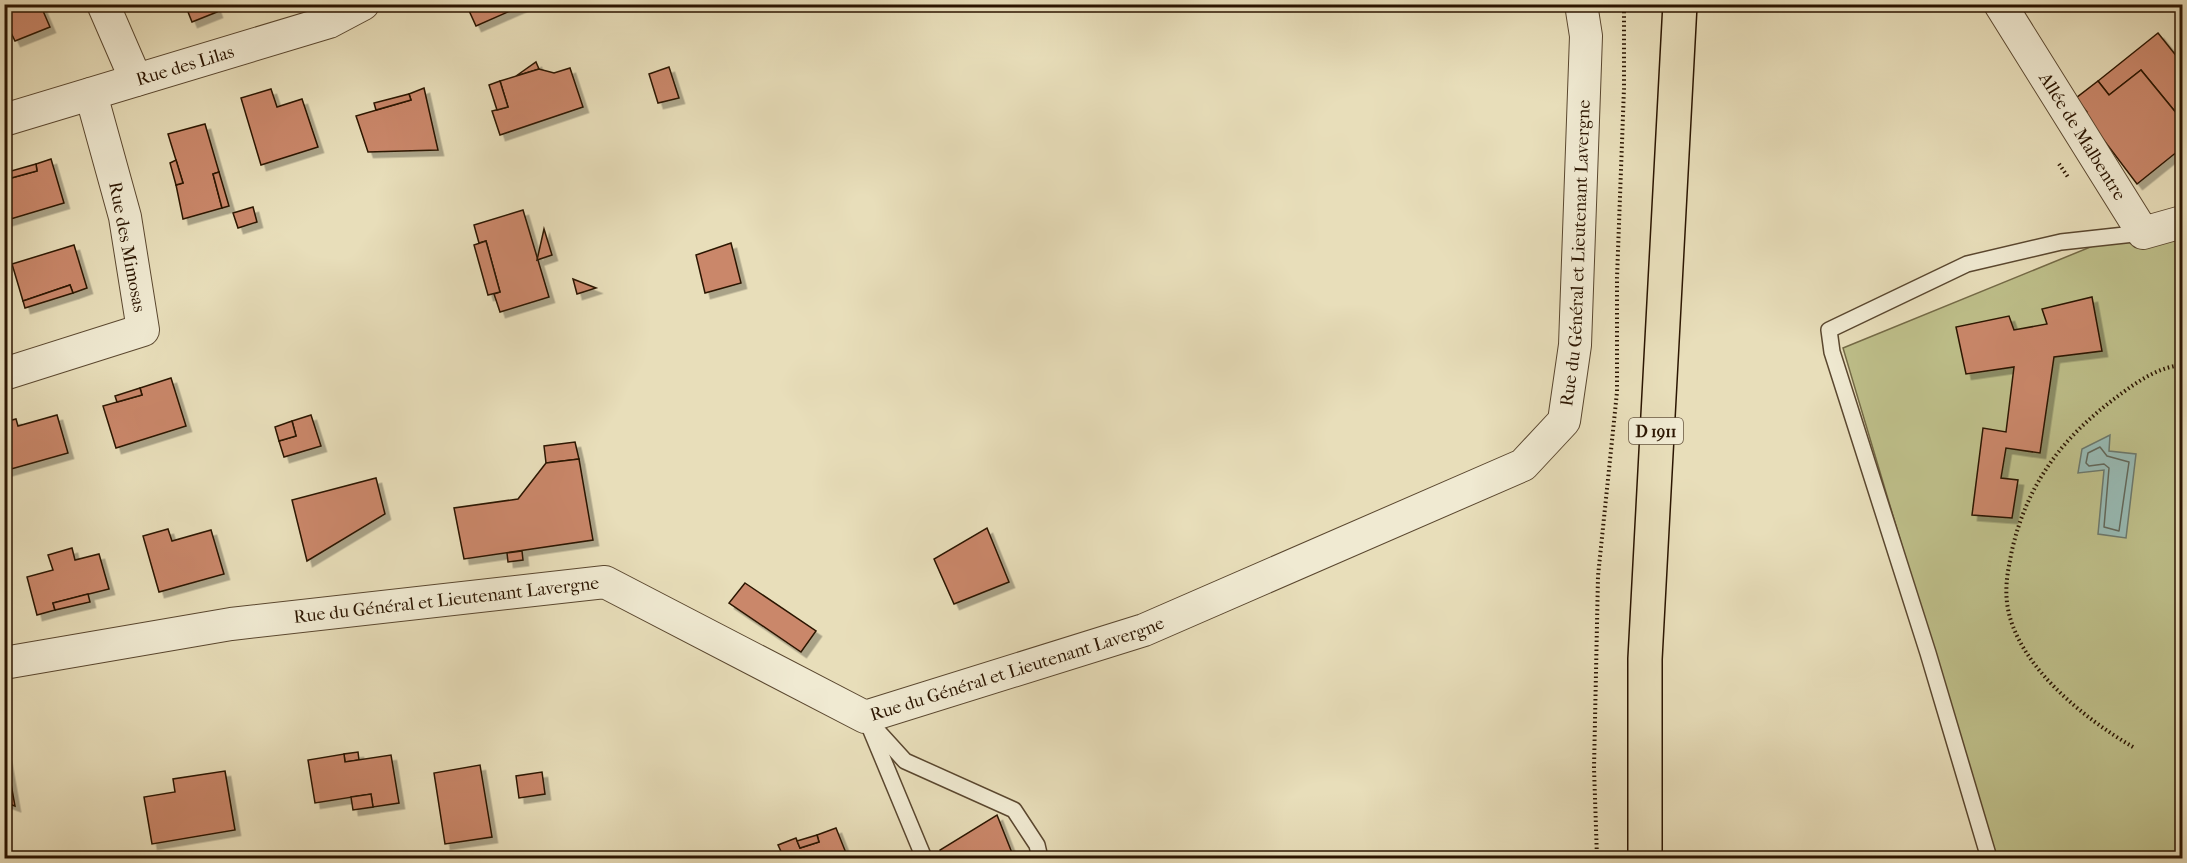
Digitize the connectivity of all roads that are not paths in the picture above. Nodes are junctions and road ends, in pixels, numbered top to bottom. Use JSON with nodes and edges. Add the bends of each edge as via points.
{"nodes":[{"id":1,"x":103,"y":4,"type":"edge"},
{"id":2,"x":363,"y":4,"type":"edge"},
{"id":3,"x":1581,"y":4,"type":"edge"},
{"id":4,"x":1680,"y":4,"type":"edge"},
{"id":5,"x":2000,"y":4,"type":"edge"},
{"id":6,"x":136,"y":80,"type":"junction"},
{"id":7,"x":91,"y":94,"type":"junction"},
{"id":8,"x":4,"y":120,"type":"edge"},
{"id":9,"x":2182,"y":222,"type":"edge"},
{"id":10,"x":2143,"y":233,"type":"junction"},
{"id":11,"x":4,"y":374,"type":"edge"},
{"id":12,"x":4,"y":663,"type":"edge"},
{"id":13,"x":865,"y":717,"type":"junction"},
{"id":14,"x":924,"y":858,"type":"edge"},
{"id":15,"x":1040,"y":858,"type":"edge"},
{"id":16,"x":1645,"y":858,"type":"edge"},
{"id":17,"x":1989,"y":858,"type":"edge"}],
"edges":[{"from":1,"to":6,"type":"street"},
{"from":2,"to":6,"type":"street","name":"Rue des Lilas","via":[[329,22]]},
{"from":3,"to":13,"type":"street","name":"Rue du Général et Lieutenant Lavergne","via":[[1586,47],[1575,345],[1563,420],[1523,465],[1144,630]]},
{"from":4,"to":16,"type":"main road","number":"D 1911","via":[[1645,659]]},
{"from":5,"to":10,"type":"street","name":"Allée de Malbentre"},
{"from":6,"to":7,"type":"street","name":"Rue des Lilas"},
{"from":7,"to":8,"type":"street","name":"Rue des Lilas"},
{"from":7,"to":11,"type":"street","name":"Rue des Mimosas","via":[[125,217],[143,330]]},
{"from":9,"to":10,"type":"street"},
{"from":10,"to":17,"type":"lane","via":[[2061,242],[1967,264],[1829,330],[1832,352]]},
{"from":12,"to":13,"type":"street","name":"Rue du Général et Lieutenant Lavergne","via":[[231,624],[605,582]]},
{"from":13,"to":14,"type":"lane"},
{"from":13,"to":15,"type":"lane","via":[[905,761],[1014,810],[1037,845]]}]}
